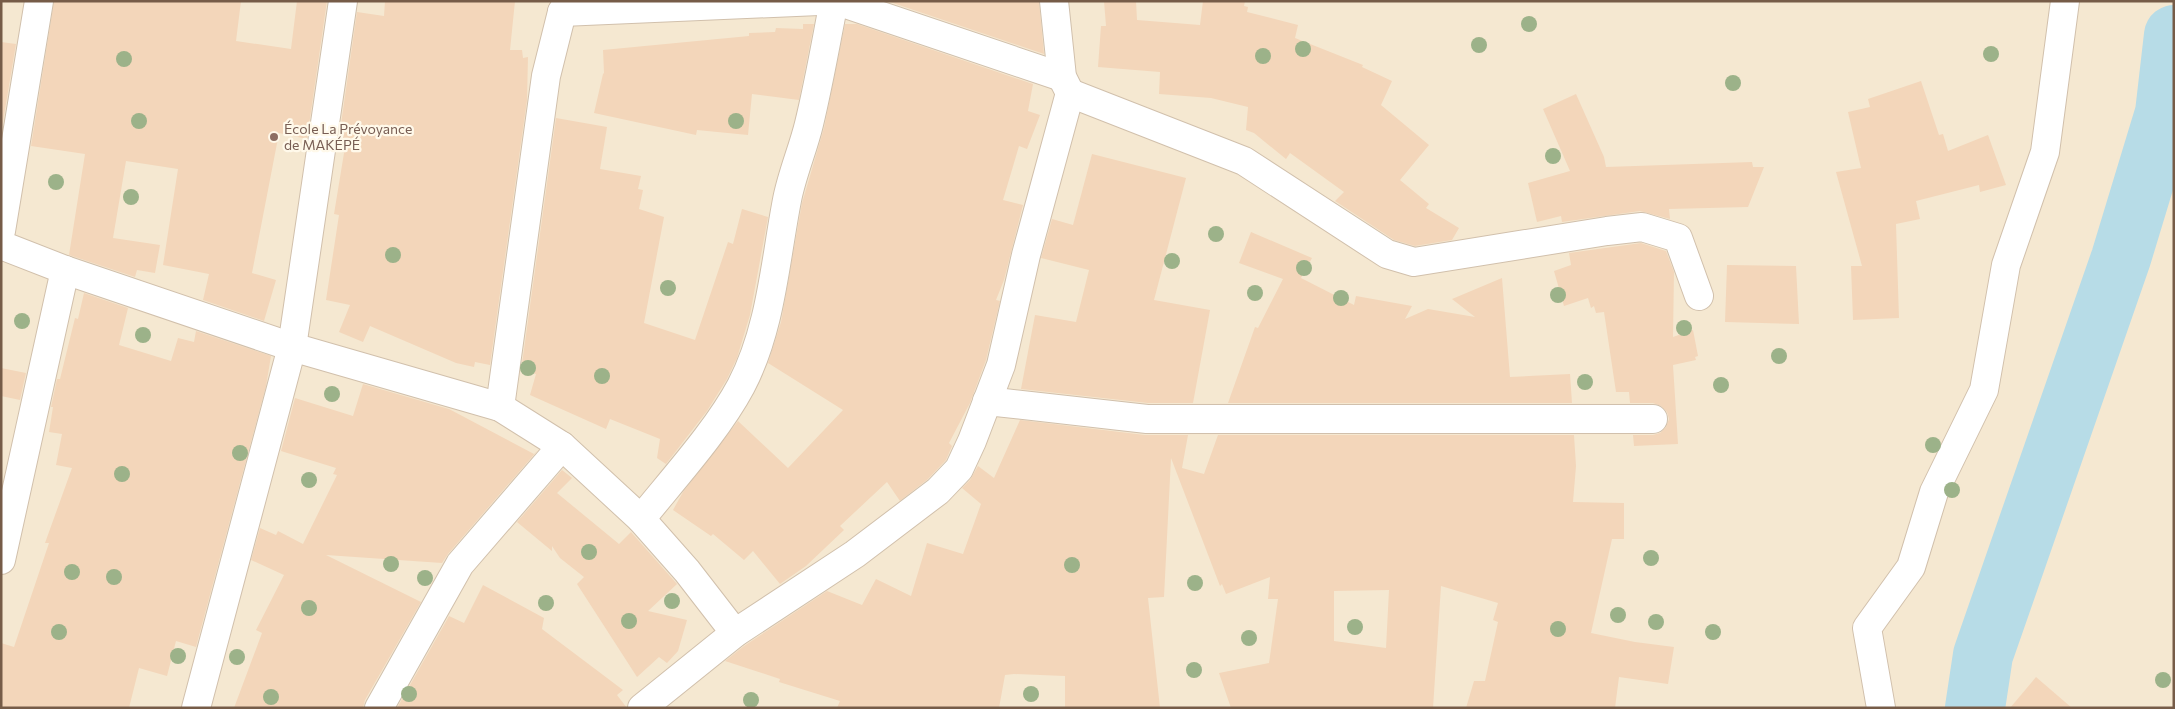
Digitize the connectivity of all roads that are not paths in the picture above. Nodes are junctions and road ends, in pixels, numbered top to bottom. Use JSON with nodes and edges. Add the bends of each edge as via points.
{"nodes":[{"id":1,"x":39,"y":1,"type":"edge"},
{"id":2,"x":343,"y":1,"type":"edge"},
{"id":3,"x":819,"y":1,"type":"edge"},
{"id":4,"x":836,"y":1,"type":"edge"},
{"id":5,"x":1054,"y":1,"type":"edge"},
{"id":6,"x":2065,"y":1,"type":"edge"},
{"id":7,"x":565,"y":7,"type":"edge"},
{"id":8,"x":1066,"y":85,"type":"junction"},
{"id":9,"x":1,"y":230,"type":"edge"},
{"id":10,"x":1,"y":245,"type":"edge"},
{"id":11,"x":65,"y":270,"type":"junction"},
{"id":12,"x":1699,"y":296,"type":"dead end"},
{"id":13,"x":292,"y":347,"type":"junction"},
{"id":14,"x":987,"y":401,"type":"junction"},
{"id":15,"x":500,"y":407,"type":"junction"},
{"id":16,"x":1653,"y":419,"type":"dead end"},
{"id":17,"x":562,"y":446,"type":"junction"},
{"id":18,"x":641,"y":520,"type":"junction"},
{"id":19,"x":1,"y":560,"type":"edge"},
{"id":20,"x":735,"y":633,"type":"junction"},
{"id":21,"x":196,"y":708,"type":"edge"},
{"id":22,"x":379,"y":708,"type":"edge"},
{"id":23,"x":642,"y":708,"type":"edge"},
{"id":24,"x":1881,"y":708,"type":"edge"}],
"edges":[{"from":1,"to":9,"type":"street"},
{"from":2,"to":13,"type":"street"},
{"from":3,"to":7,"type":"street"},
{"from":4,"to":8,"type":"street"},
{"from":4,"to":18,"type":"street","via":[[809,125],[791,185],[766,319],[756,355],[740,387],[712,429]]},
{"from":5,"to":8,"type":"street"},
{"from":6,"to":24,"type":"street","via":[[2045,152],[2006,265],[1984,390],[1934,492],[1911,567],[1867,628]]},
{"from":7,"to":15,"type":"street","via":[[546,76]]},
{"from":8,"to":12,"type":"street","via":[[1244,161],[1387,254],[1414,262],[1642,227],[1678,238]]},
{"from":8,"to":14,"type":"street","via":[[1001,365]]},
{"from":10,"to":11,"type":"street"},
{"from":11,"to":13,"type":"street"},
{"from":11,"to":19,"type":"street"},
{"from":13,"to":15,"type":"street"},
{"from":13,"to":21,"type":"street"},
{"from":14,"to":16,"type":"street","via":[[1147,418]]},
{"from":14,"to":20,"type":"street","via":[[959,469],[938,491],[855,554]]},
{"from":15,"to":17,"type":"street"},
{"from":17,"to":18,"type":"street"},
{"from":17,"to":22,"type":"street","via":[[460,564]]},
{"from":18,"to":20,"type":"street","via":[[687,571]]},
{"from":20,"to":23,"type":"street"}]}
